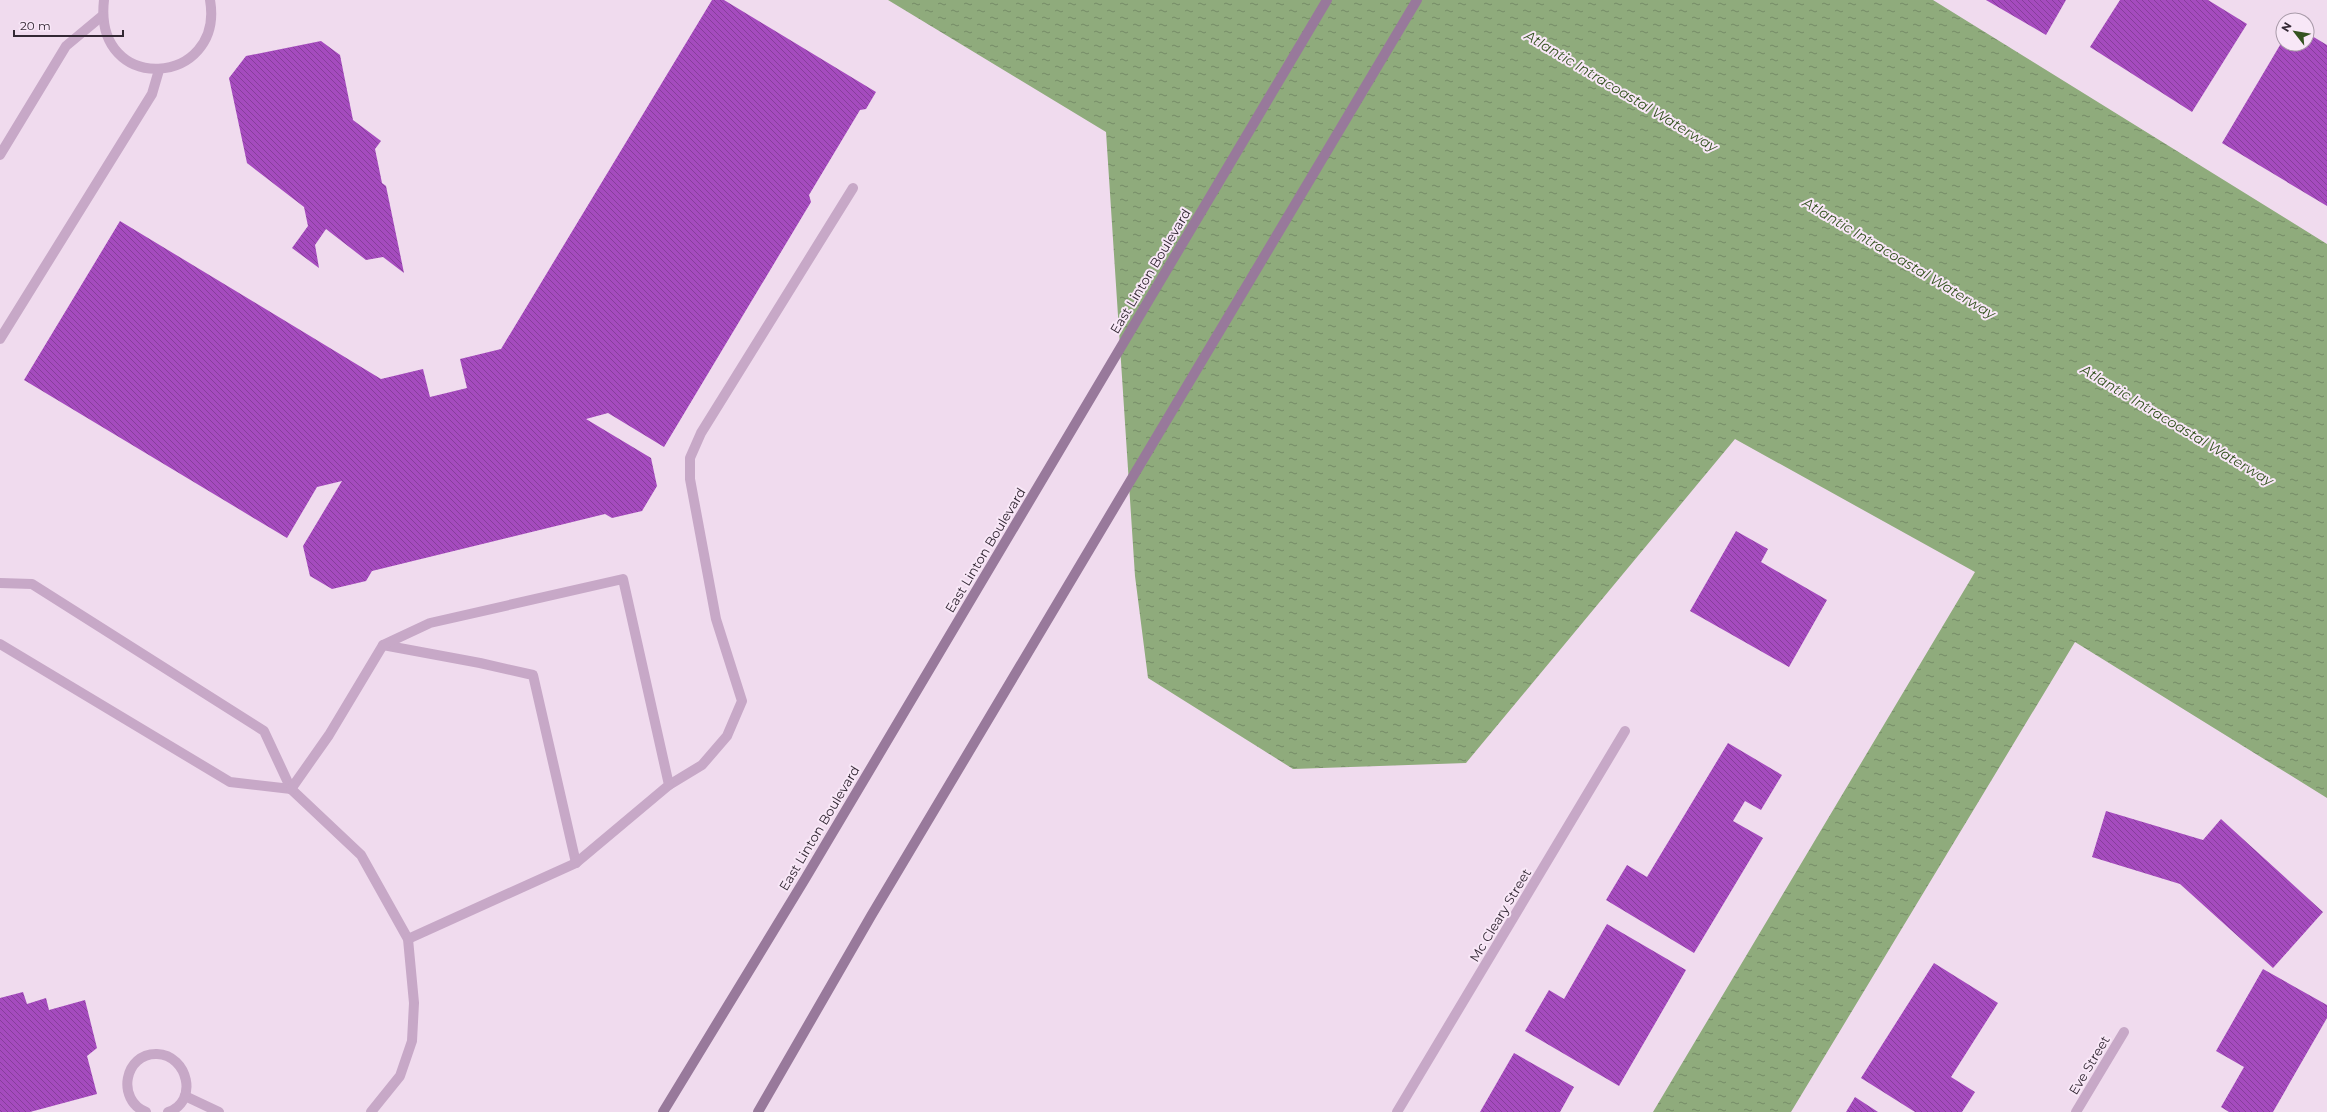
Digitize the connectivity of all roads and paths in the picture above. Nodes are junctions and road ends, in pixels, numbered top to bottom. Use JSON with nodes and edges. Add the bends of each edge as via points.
{"nodes":[{"id":1,"x":104,"y":0,"type":"edge"},
{"id":2,"x":210,"y":0,"type":"edge"},
{"id":3,"x":1327,"y":0,"type":"edge"},
{"id":4,"x":1416,"y":0,"type":"edge"},
{"id":5,"x":102,"y":16,"type":"junction"},
{"id":6,"x":158,"y":70,"type":"junction"},
{"id":7,"x":0,"y":155,"type":"edge"},
{"id":8,"x":854,"y":188,"type":"dead end"},
{"id":9,"x":1,"y":334,"type":"edge"},
{"id":10,"x":0,"y":583,"type":"edge"},
{"id":11,"x":0,"y":644,"type":"edge"},
{"id":12,"x":383,"y":645,"type":"junction"},
{"id":13,"x":1625,"y":730,"type":"dead end"},
{"id":14,"x":670,"y":785,"type":"junction"},
{"id":15,"x":291,"y":790,"type":"junction"},
{"id":16,"x":576,"y":863,"type":"junction"},
{"id":17,"x":408,"y":939,"type":"junction"},
{"id":18,"x":2124,"y":1032,"type":"dead end"},
{"id":19,"x":185,"y":1096,"type":"junction"},
{"id":20,"x":146,"y":1112,"type":"edge"},
{"id":21,"x":168,"y":1112,"type":"edge"},
{"id":22,"x":219,"y":1112,"type":"edge"},
{"id":23,"x":371,"y":1112,"type":"edge"},
{"id":24,"x":663,"y":1112,"type":"edge"},
{"id":25,"x":758,"y":1112,"type":"edge"},
{"id":26,"x":1397,"y":1112,"type":"edge"},
{"id":27,"x":2076,"y":1112,"type":"edge"}],
"edges":[{"from":1,"to":5,"type":"street"},
{"from":2,"to":6,"type":"street","via":[[210,29],[202,45],[185,61]]},
{"from":3,"to":24,"type":"main road","name":"East Linton Boulevard","via":[[805,879]]},
{"from":4,"to":25,"type":"main road","via":[[871,916]]},
{"from":5,"to":6,"type":"street","via":[[110,43],[126,60]]},
{"from":5,"to":7,"type":"street","via":[[66,46]]},
{"from":6,"to":9,"type":"street","via":[[152,94]]},
{"from":8,"to":14,"type":"street","via":[[701,433],[690,458],[690,479],[716,619],[742,701],[727,736],[702,765]]},
{"from":10,"to":15,"type":"street","via":[[32,584],[264,731]]},
{"from":11,"to":15,"type":"street","via":[[230,782]]},
{"from":12,"to":14,"type":"street","via":[[430,623],[623,579]]},
{"from":12,"to":15,"type":"street"},
{"from":12,"to":16,"type":"street","via":[[532,675]]},
{"from":13,"to":26,"type":"street","name":"Mc Cleary Street"},
{"from":14,"to":16,"type":"street"},
{"from":15,"to":17,"type":"street","via":[[361,855]]},
{"from":16,"to":17,"type":"street"},
{"from":17,"to":23,"type":"street","via":[[414,1003],[412,1041],[400,1076]]},
{"from":18,"to":27,"type":"street","name":"Eve Street"},
{"from":19,"to":20,"type":"street","via":[[186,1075],[181,1066],[166,1055],[147,1056],[132,1067],[127,1085],[128,1095],[133,1103]]},
{"from":19,"to":21,"type":"street"},
{"from":19,"to":22,"type":"street"}]}
